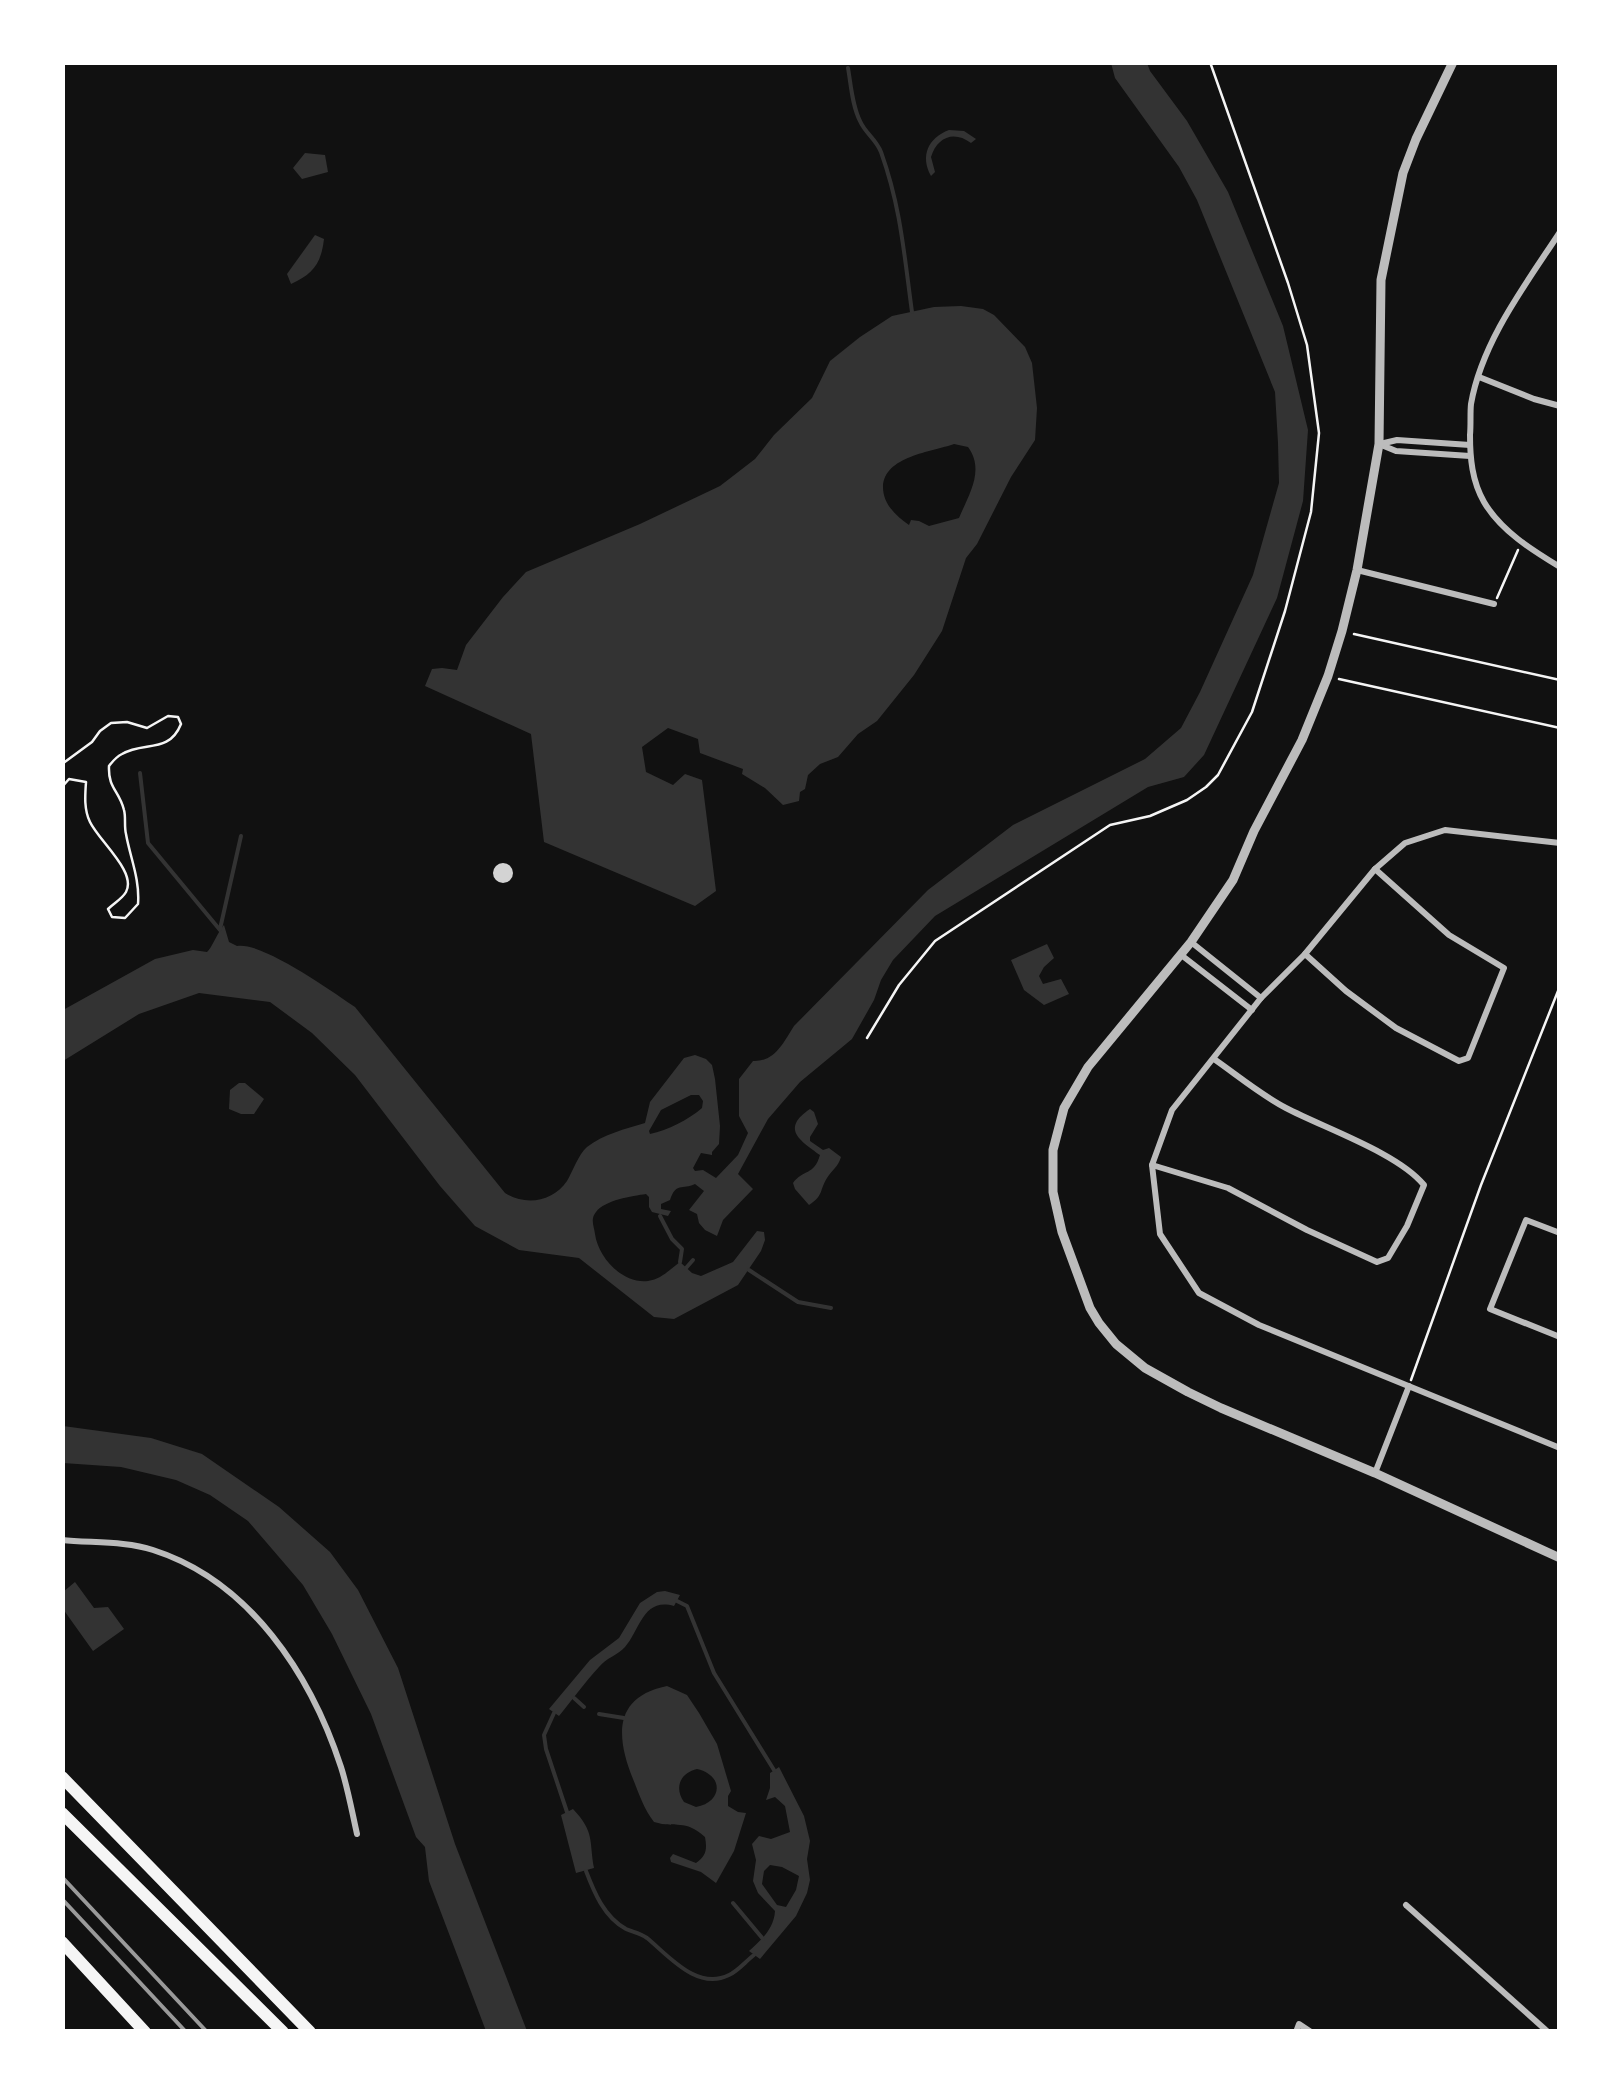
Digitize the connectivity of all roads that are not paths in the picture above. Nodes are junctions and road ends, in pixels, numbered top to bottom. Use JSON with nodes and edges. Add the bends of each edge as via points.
{"nodes":[{"id":1,"x":1453,"y":62,"type":"edge"},
{"id":2,"x":1560,"y":232,"type":"edge"},
{"id":3,"x":1479,"y":377,"type":"junction"},
{"id":4,"x":1560,"y":406,"type":"edge"},
{"id":5,"x":1379,"y":444,"type":"junction"},
{"id":6,"x":1470,"y":445,"type":"junction"},
{"id":7,"x":1470,"y":456,"type":"junction"},
{"id":8,"x":1560,"y":567,"type":"edge"},
{"id":9,"x":1357,"y":570,"type":"junction"},
{"id":10,"x":1494,"y":604,"type":"road end"},
{"id":11,"x":1560,"y":843,"type":"edge"},
{"id":12,"x":1375,"y":869,"type":"junction"},
{"id":13,"x":1190,"y":942,"type":"junction"},
{"id":14,"x":1180,"y":954,"type":"junction"},
{"id":15,"x":1305,"y":954,"type":"junction"},
{"id":16,"x":1261,"y":998,"type":"junction"},
{"id":17,"x":1252,"y":1010,"type":"junction"},
{"id":18,"x":1214,"y":1059,"type":"junction"},
{"id":19,"x":1152,"y":1165,"type":"junction"},
{"id":20,"x":1560,"y":1233,"type":"edge"},
{"id":21,"x":1560,"y":1337,"type":"edge"},
{"id":22,"x":1409,"y":1386,"type":"junction"},
{"id":23,"x":1560,"y":1448,"type":"edge"},
{"id":24,"x":1375,"y":1473,"type":"junction"},
{"id":25,"x":62,"y":1540,"type":"edge"},
{"id":26,"x":1560,"y":1558,"type":"edge"},
{"id":27,"x":62,"y":1777,"type":"edge"},
{"id":28,"x":62,"y":1813,"type":"edge"},
{"id":29,"x":357,"y":1834,"type":"dead end"},
{"id":30,"x":1406,"y":1905,"type":"dead end"},
{"id":31,"x":211,"y":1931,"type":"junction"},
{"id":32,"x":62,"y":1942,"type":"edge"},
{"id":33,"x":1297,"y":2028,"type":"edge"},
{"id":34,"x":144,"y":2032,"type":"edge"},
{"id":35,"x":282,"y":2032,"type":"edge"},
{"id":36,"x":302,"y":2032,"type":"edge"},
{"id":37,"x":310,"y":2032,"type":"edge"},
{"id":38,"x":1311,"y":2032,"type":"edge"},
{"id":39,"x":1548,"y":2032,"type":"edge"}],
"edges":[{"from":1,"to":5,"type":"street","via":[[1404,173],[1381,280]]},
{"from":2,"to":3,"type":"street","via":[[1502,319]]},
{"from":3,"to":4,"type":"street"},
{"from":3,"to":6,"type":"street"},
{"from":5,"to":6,"type":"street"},
{"from":5,"to":7,"type":"street"},
{"from":5,"to":9,"type":"street"},
{"from":6,"to":7,"type":"street"},
{"from":7,"to":8,"type":"street","via":[[1486,506],[1521,544]]},
{"from":9,"to":10,"type":"street"},
{"from":9,"to":13,"type":"street","via":[[1304,736],[1233,880]]},
{"from":11,"to":12,"type":"street","via":[[1445,830],[1405,843]]},
{"from":12,"to":15,"type":"street"},
{"from":12,"to":15,"type":"street","via":[[1449,935],[1504,968],[1468,1058],[1459,1061],[1396,1028]]},
{"from":13,"to":14,"type":"street"},
{"from":13,"to":16,"type":"street"},
{"from":14,"to":17,"type":"street"},
{"from":14,"to":24,"type":"street","via":[[1088,1067],[1060,1118],[1053,1192],[1079,1280],[1098,1324],[1145,1368]]},
{"from":15,"to":16,"type":"street"},
{"from":16,"to":17,"type":"street"},
{"from":17,"to":18,"type":"street"},
{"from":18,"to":19,"type":"street","via":[[1172,1110]]},
{"from":18,"to":19,"type":"street","via":[[1282,1106],[1418,1178],[1424,1185],[1407,1226],[1388,1258],[1376,1262],[1228,1188]]},
{"from":19,"to":22,"type":"street","via":[[1160,1234],[1199,1293],[1258,1325]]},
{"from":20,"to":21,"type":"street","via":[[1526,1220],[1490,1308]]},
{"from":22,"to":23,"type":"street"},
{"from":22,"to":24,"type":"street"},
{"from":24,"to":26,"type":"street"},
{"from":25,"to":29,"type":"street","via":[[153,1550],[245,1604],[307,1689],[339,1761]]},
{"from":27,"to":31,"type":"highway"},
{"from":28,"to":35,"type":"highway"},
{"from":30,"to":39,"type":"street"},
{"from":31,"to":36,"type":"highway"},
{"from":31,"to":37,"type":"highway"},
{"from":32,"to":34,"type":"highway"},
{"from":33,"to":38,"type":"street"}]}
